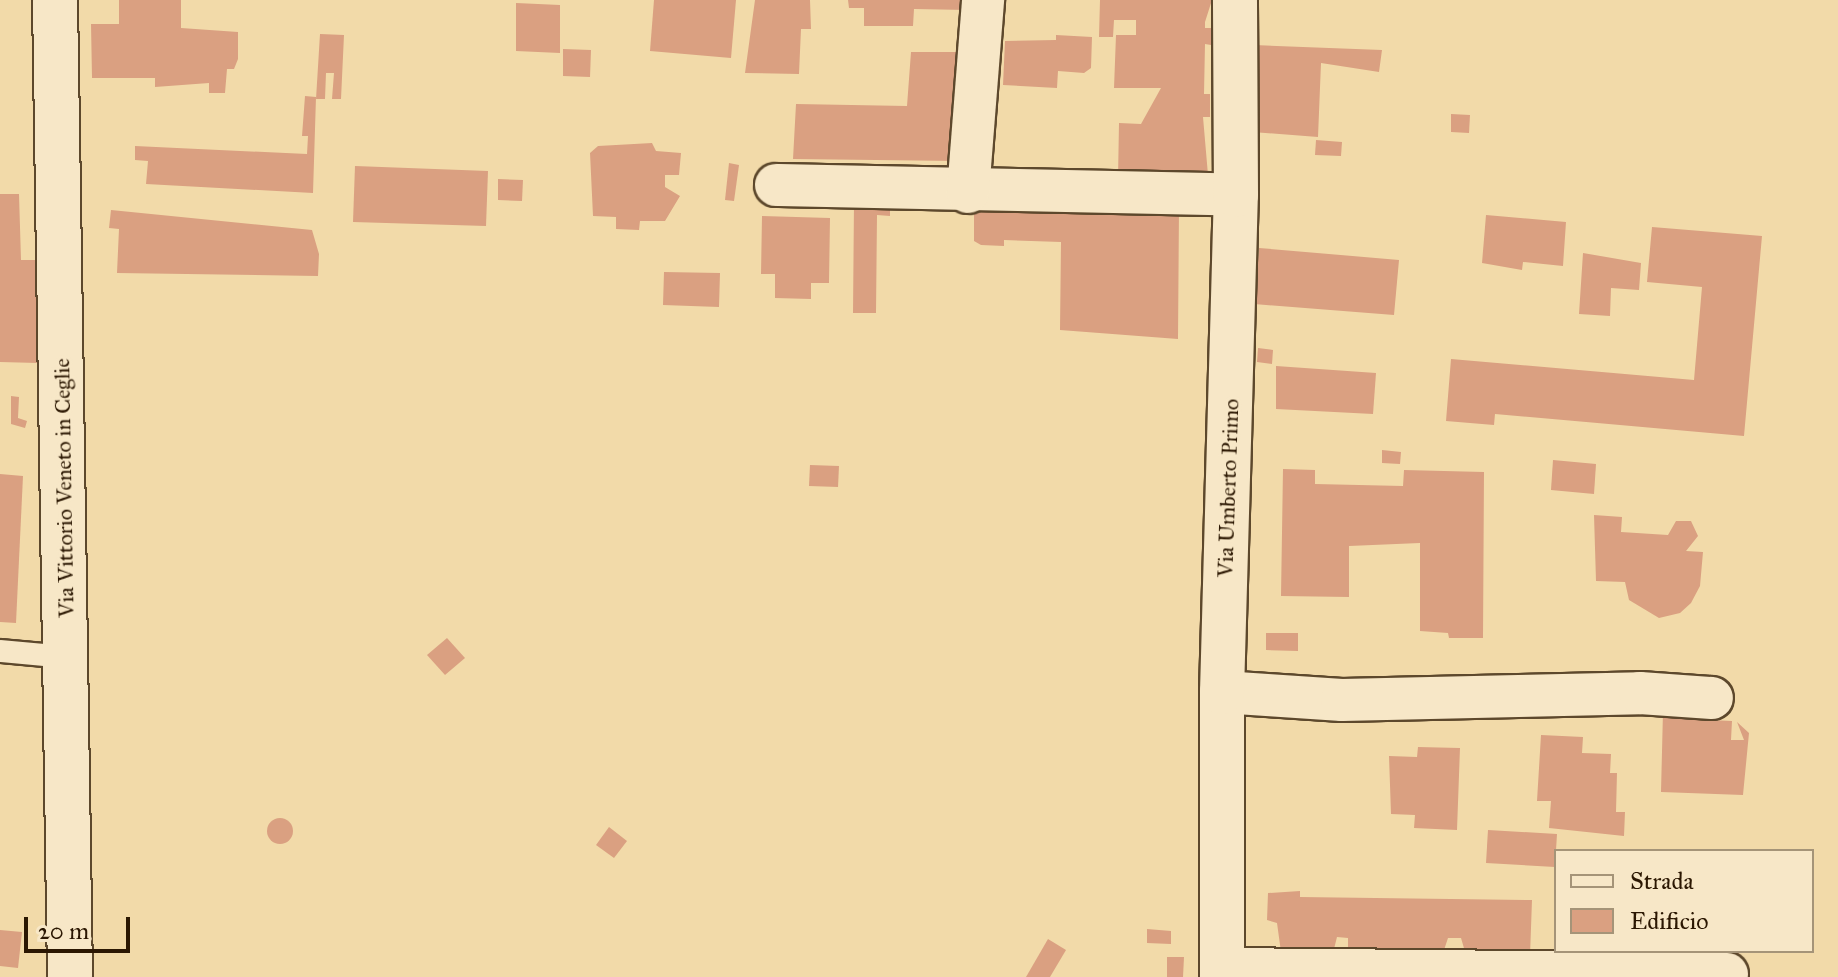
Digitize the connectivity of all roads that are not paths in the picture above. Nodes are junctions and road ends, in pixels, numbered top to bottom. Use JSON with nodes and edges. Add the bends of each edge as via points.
{"nodes":[{"id":1,"x":55,"y":0,"type":"edge"},
{"id":2,"x":983,"y":0,"type":"edge"},
{"id":3,"x":1235,"y":0,"type":"edge"},
{"id":4,"x":776,"y":185,"type":"dead end"},
{"id":5,"x":968,"y":192,"type":"junction"},
{"id":6,"x":1236,"y":195,"type":"junction"},
{"id":7,"x":0,"y":651,"type":"edge"},
{"id":8,"x":66,"y":657,"type":"junction"},
{"id":9,"x":1222,"y":692,"type":"junction"},
{"id":10,"x":1712,"y":698,"type":"dead end"},
{"id":11,"x":1222,"y":973,"type":"edge"},
{"id":12,"x":1727,"y":974,"type":"dead end"},
{"id":13,"x":70,"y":977,"type":"edge"}],
"edges":[{"from":1,"to":8,"type":"main road","name":"Via Vittorio Veneto in Ceglie"},
{"from":2,"to":5,"type":"street"},
{"from":3,"to":6,"type":"main road","name":"Via Umberto Primo"},
{"from":4,"to":5,"type":"street"},
{"from":5,"to":6,"type":"street"},
{"from":6,"to":9,"type":"main road","name":"Via Umberto Primo"},
{"from":7,"to":8,"type":"lane"},
{"from":8,"to":13,"type":"main road","name":"Via Vittorio Veneto in Ceglie"},
{"from":9,"to":10,"type":"street","via":[[1342,700],[1640,693]]},
{"from":9,"to":11,"type":"main road","name":"Via Umberto Primo"},
{"from":11,"to":12,"type":"street"}]}
